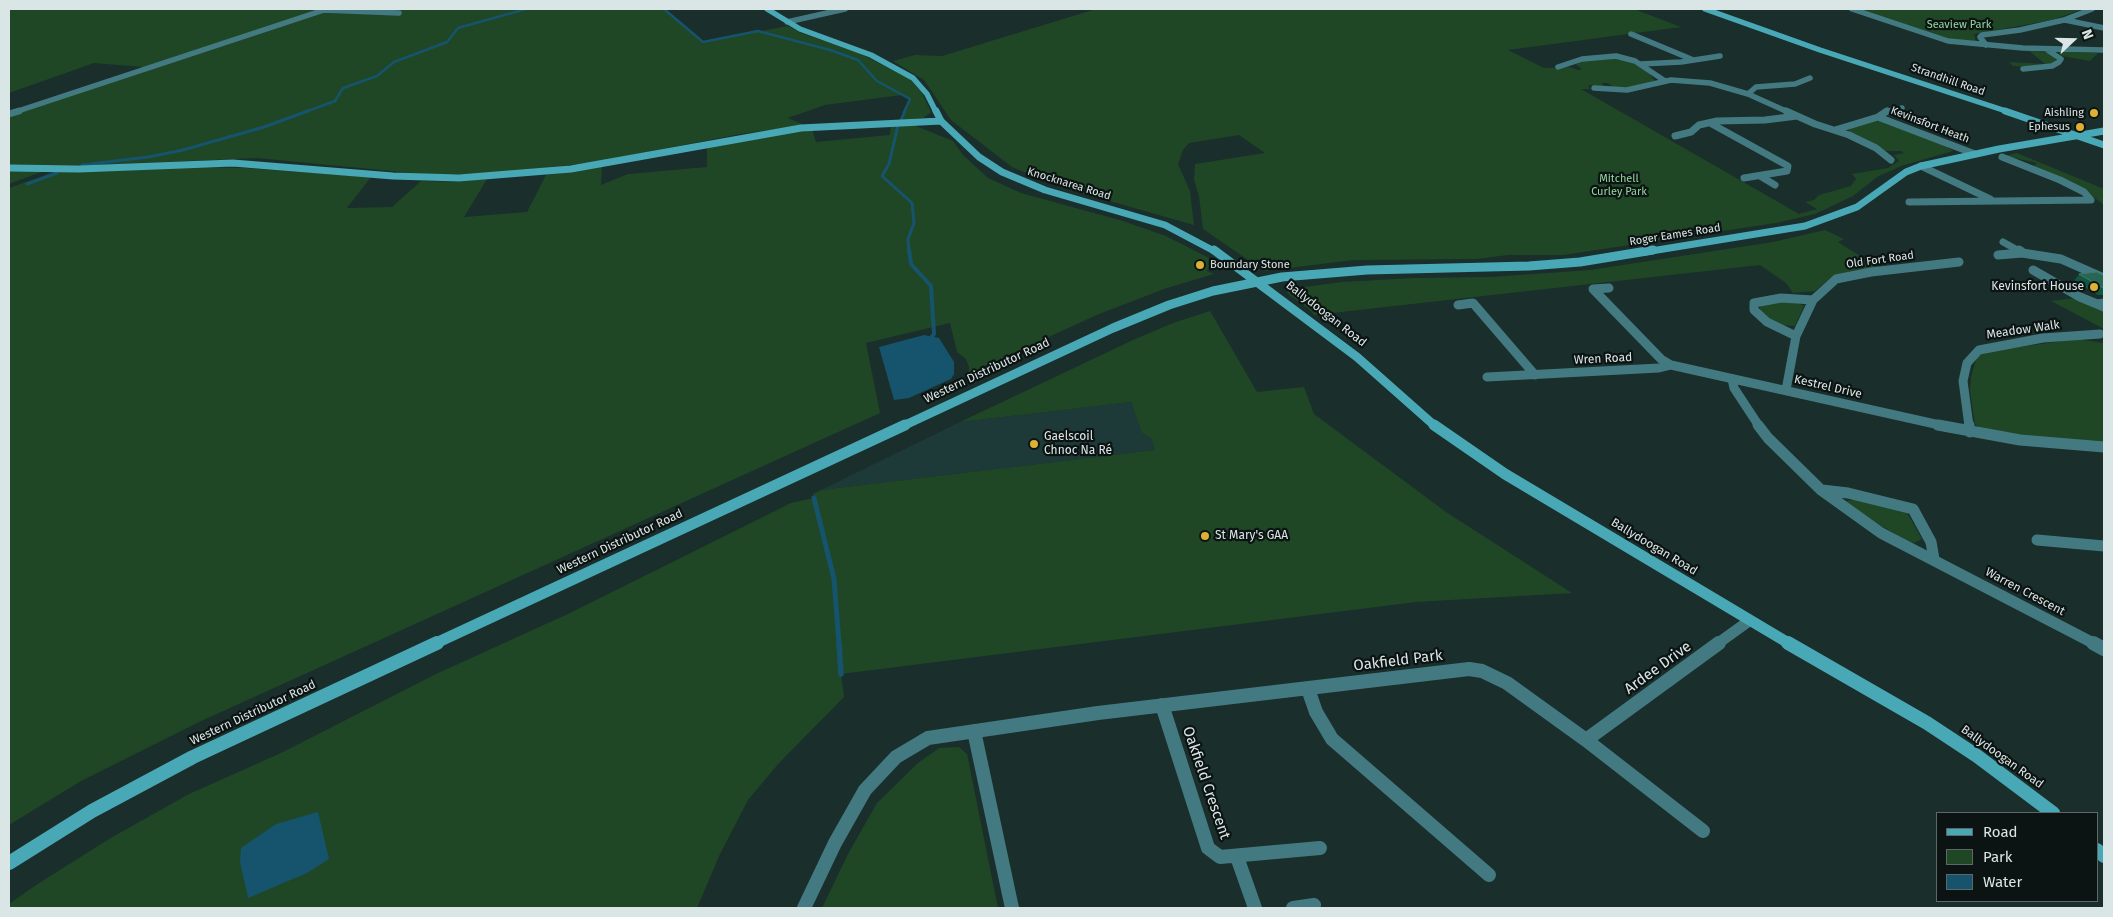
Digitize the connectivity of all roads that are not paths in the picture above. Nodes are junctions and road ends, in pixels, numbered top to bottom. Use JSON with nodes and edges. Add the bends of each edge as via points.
{"nodes":[{"id":1,"x":767,"y":9,"type":"edge"},
{"id":2,"x":846,"y":9,"type":"edge"},
{"id":3,"x":1705,"y":9,"type":"edge"},
{"id":4,"x":1852,"y":9,"type":"edge"},
{"id":5,"x":2092,"y":9,"type":"edge"},
{"id":6,"x":399,"y":12,"type":"dead end"},
{"id":7,"x":2064,"y":20,"type":"junction"},
{"id":8,"x":787,"y":22,"type":"junction"},
{"id":9,"x":2104,"y":28,"type":"edge"},
{"id":10,"x":1631,"y":34,"type":"dead end"},
{"id":11,"x":1649,"y":37,"type":"dead end"},
{"id":12,"x":1641,"y":38,"type":"junction"},
{"id":13,"x":1986,"y":44,"type":"junction"},
{"id":14,"x":2046,"y":49,"type":"junction"},
{"id":15,"x":2104,"y":50,"type":"edge"},
{"id":16,"x":1720,"y":56,"type":"dead end"},
{"id":17,"x":1691,"y":59,"type":"junction"},
{"id":18,"x":1567,"y":64,"type":"junction"},
{"id":19,"x":1641,"y":64,"type":"junction"},
{"id":20,"x":1558,"y":67,"type":"dead end"},
{"id":21,"x":1580,"y":69,"type":"dead end"},
{"id":22,"x":2023,"y":69,"type":"dead end"},
{"id":23,"x":1810,"y":78,"type":"dead end"},
{"id":24,"x":1666,"y":81,"type":"junction"},
{"id":25,"x":1594,"y":88,"type":"dead end"},
{"id":26,"x":1748,"y":94,"type":"junction"},
{"id":27,"x":1902,"y":108,"type":"dead end"},
{"id":28,"x":9,"y":114,"type":"edge"},
{"id":29,"x":1798,"y":116,"type":"junction"},
{"id":30,"x":1878,"y":117,"type":"junction"},
{"id":31,"x":941,"y":121,"type":"junction"},
{"id":32,"x":1710,"y":123,"type":"junction"},
{"id":33,"x":1836,"y":130,"type":"junction"},
{"id":34,"x":2104,"y":131,"type":"edge"},
{"id":35,"x":1675,"y":136,"type":"dead end"},
{"id":36,"x":2077,"y":136,"type":"junction"},
{"id":37,"x":2104,"y":146,"type":"edge"},
{"id":38,"x":1884,"y":153,"type":"junction"},
{"id":39,"x":1898,"y":153,"type":"dead end"},
{"id":40,"x":1974,"y":154,"type":"junction"},
{"id":41,"x":2002,"y":157,"type":"dead end"},
{"id":42,"x":1891,"y":160,"type":"dead end"},
{"id":43,"x":2035,"y":163,"type":"dead end"},
{"id":44,"x":2026,"y":165,"type":"junction"},
{"id":45,"x":1921,"y":166,"type":"junction"},
{"id":46,"x":9,"y":168,"type":"edge"},
{"id":47,"x":1760,"y":176,"type":"junction"},
{"id":48,"x":1744,"y":178,"type":"dead end"},
{"id":49,"x":1775,"y":185,"type":"dead end"},
{"id":50,"x":1991,"y":200,"type":"junction"},
{"id":51,"x":1909,"y":202,"type":"dead end"},
{"id":52,"x":2003,"y":242,"type":"dead end"},
{"id":53,"x":2022,"y":253,"type":"junction"},
{"id":54,"x":1998,"y":255,"type":"dead end"},
{"id":55,"x":1959,"y":262,"type":"dead end"},
{"id":56,"x":2033,"y":270,"type":"dead end"},
{"id":57,"x":2104,"y":278,"type":"edge"},
{"id":58,"x":1258,"y":281,"type":"junction"},
{"id":59,"x":1609,"y":288,"type":"dead end"},
{"id":60,"x":1813,"y":300,"type":"junction"},
{"id":61,"x":1458,"y":305,"type":"dead end"},
{"id":62,"x":2102,"y":305,"type":"edge"},
{"id":63,"x":2100,"y":334,"type":"dead end"},
{"id":64,"x":1796,"y":336,"type":"junction"},
{"id":65,"x":1671,"y":365,"type":"junction"},
{"id":66,"x":1535,"y":375,"type":"junction"},
{"id":67,"x":1487,"y":377,"type":"dead end"},
{"id":68,"x":1732,"y":379,"type":"junction"},
{"id":69,"x":1786,"y":390,"type":"junction"},
{"id":70,"x":1970,"y":432,"type":"junction"},
{"id":71,"x":2104,"y":447,"type":"edge"},
{"id":72,"x":1821,"y":490,"type":"junction"},
{"id":73,"x":2037,"y":540,"type":"dead end"},
{"id":74,"x":2104,"y":546,"type":"edge"},
{"id":75,"x":1934,"y":559,"type":"junction"},
{"id":76,"x":1749,"y":621,"type":"junction"},
{"id":77,"x":2104,"y":649,"type":"edge"},
{"id":78,"x":1308,"y":689,"type":"junction"},
{"id":79,"x":1162,"y":705,"type":"junction"},
{"id":80,"x":974,"y":731,"type":"junction"},
{"id":81,"x":1586,"y":740,"type":"junction"},
{"id":82,"x":2052,"y":812,"type":"edge"},
{"id":83,"x":1703,"y":831,"type":"dead end"},
{"id":84,"x":1320,"y":848,"type":"dead end"},
{"id":85,"x":1237,"y":857,"type":"junction"},
{"id":86,"x":9,"y":863,"type":"edge"},
{"id":87,"x":1488,"y":875,"type":"dead end"},
{"id":88,"x":1314,"y":905,"type":"dead end"},
{"id":89,"x":804,"y":908,"type":"edge"},
{"id":90,"x":1012,"y":908,"type":"edge"},
{"id":91,"x":1255,"y":908,"type":"edge"},
{"id":92,"x":1293,"y":908,"type":"edge"}],
"edges":[{"from":1,"to":8,"type":"street","name":"Knocknarea Road"},
{"from":2,"to":8,"type":"street"},
{"from":3,"to":36,"type":"street","name":"Strandhill Road"},
{"from":4,"to":13,"type":"street","via":[[1941,40]]},
{"from":5,"to":7,"type":"street"},
{"from":6,"to":28,"type":"street","via":[[324,10]]},
{"from":7,"to":9,"type":"street"},
{"from":7,"to":13,"type":"street","via":[[1982,35],[1982,42]]},
{"from":8,"to":31,"type":"street","name":"Knocknarea Road","via":[[901,70],[920,85]]},
{"from":10,"to":12,"type":"street"},
{"from":11,"to":12,"type":"street"},
{"from":12,"to":17,"type":"street"},
{"from":13,"to":14,"type":"street"},
{"from":14,"to":15,"type":"street"},
{"from":14,"to":22,"type":"street","via":[[2061,59],[2059,62],[2052,66]]},
{"from":16,"to":17,"type":"street"},
{"from":17,"to":19,"type":"street"},
{"from":18,"to":19,"type":"street","via":[[1606,56],[1626,58]]},
{"from":18,"to":20,"type":"street"},
{"from":18,"to":21,"type":"street"},
{"from":19,"to":24,"type":"street"},
{"from":23,"to":26,"type":"street","via":[[1795,84],[1756,86]]},
{"from":24,"to":25,"type":"street","via":[[1641,88]]},
{"from":24,"to":26,"type":"street","via":[[1710,83]]},
{"from":26,"to":29,"type":"street"},
{"from":27,"to":30,"type":"street","name":"Kevinsfort Heath","via":[[1886,111]]},
{"from":29,"to":32,"type":"street"},
{"from":29,"to":33,"type":"street"},
{"from":30,"to":33,"type":"street","name":"Kevinsfort Heath"},
{"from":30,"to":40,"type":"street","name":"Kevinsfort Heath"},
{"from":31,"to":46,"type":"street","via":[[801,128],[571,169],[468,178],[393,176],[232,163],[79,169]]},
{"from":31,"to":58,"type":"street","name":"Knocknarea Road","via":[[972,151],[1002,172],[1045,190],[1139,216],[1184,233],[1223,255]]},
{"from":32,"to":35,"type":"street"},
{"from":32,"to":47,"type":"street","via":[[1788,166],[1787,172]]},
{"from":33,"to":38,"type":"street"},
{"from":34,"to":36,"type":"street","name":"Roger Eames Road"},
{"from":36,"to":37,"type":"street","name":"Strandhill Road"},
{"from":36,"to":40,"type":"street","name":"Roger Eames Road"},
{"from":38,"to":39,"type":"street"},
{"from":38,"to":42,"type":"street"},
{"from":40,"to":45,"type":"street","name":"Roger Eames Road"},
{"from":41,"to":44,"type":"street"},
{"from":43,"to":44,"type":"street"},
{"from":44,"to":50,"type":"street","via":[[2084,192],[2091,200]]},
{"from":45,"to":50,"type":"street"},
{"from":45,"to":58,"type":"street","name":"Roger Eames Road","via":[[1906,172],[1875,196],[1840,216],[1805,226],[1580,262],[1358,270]]},
{"from":47,"to":48,"type":"street"},
{"from":47,"to":49,"type":"street"},
{"from":50,"to":51,"type":"street"},
{"from":52,"to":53,"type":"street"},
{"from":53,"to":54,"type":"street"},
{"from":53,"to":57,"type":"street","via":[[2061,259]]},
{"from":55,"to":60,"type":"street","name":"Old Fort Road","via":[[1836,279]]},
{"from":56,"to":62,"type":"street","via":[[2080,297]]},
{"from":58,"to":76,"type":"street","name":"Ballydoogan Road","via":[[1357,357],[1435,426],[1536,493]]},
{"from":58,"to":86,"type":"street","name":"Western Distributor Road","via":[[1183,300],[1113,328],[289,711],[160,774],[92,811]]},
{"from":59,"to":65,"type":"street","name":"Kestrel Drive","via":[[1593,289],[1661,359]]},
{"from":60,"to":64,"type":"street","name":"Old Fort Road"},
{"from":60,"to":64,"type":"street","via":[[1780,298],[1754,303],[1754,310],[1767,322]]},
{"from":61,"to":66,"type":"street","via":[[1473,303]]},
{"from":63,"to":70,"type":"street","name":"Meadow Walk","via":[[2043,338],[1979,350],[1967,362],[1963,381]]},
{"from":64,"to":69,"type":"street","name":"Old Fort Road"},
{"from":65,"to":66,"type":"street","name":"Wren Road"},
{"from":65,"to":68,"type":"street","name":"Kestrel Drive"},
{"from":66,"to":67,"type":"street","name":"Wren Road"},
{"from":68,"to":69,"type":"street","name":"Kestrel Drive"},
{"from":68,"to":72,"type":"street","name":"Warren Crescent","via":[[1738,394],[1768,438]]},
{"from":69,"to":70,"type":"street","name":"Kestrel Drive"},
{"from":70,"to":71,"type":"street","name":"Kestrel Drive"},
{"from":72,"to":75,"type":"street","name":"Warren Crescent","via":[[1881,533]]},
{"from":72,"to":75,"type":"street","via":[[1848,493],[1913,509],[1932,542]]},
{"from":73,"to":74,"type":"street"},
{"from":75,"to":77,"type":"street","name":"Warren Crescent"},
{"from":76,"to":81,"type":"street","name":"Ardee Drive"},
{"from":76,"to":82,"type":"street","name":"Ballydoogan Road","via":[[1926,723],[1977,756]]},
{"from":78,"to":79,"type":"street"},
{"from":78,"to":81,"type":"street","name":"Oakfield Park","via":[[1468,669],[1482,671],[1507,683]]},
{"from":78,"to":87,"type":"street","via":[[1316,712],[1332,739]]},
{"from":79,"to":80,"type":"street"},
{"from":79,"to":85,"type":"street","name":"Oakfield Crescent","via":[[1208,848],[1220,857]]},
{"from":80,"to":89,"type":"street","via":[[928,738],[883,770],[865,790]]},
{"from":80,"to":90,"type":"street"},
{"from":81,"to":83,"type":"street","name":"Oakfield Park"},
{"from":84,"to":85,"type":"street","name":"Oakfield Crescent"},
{"from":85,"to":91,"type":"street"},
{"from":88,"to":92,"type":"street"}]}
